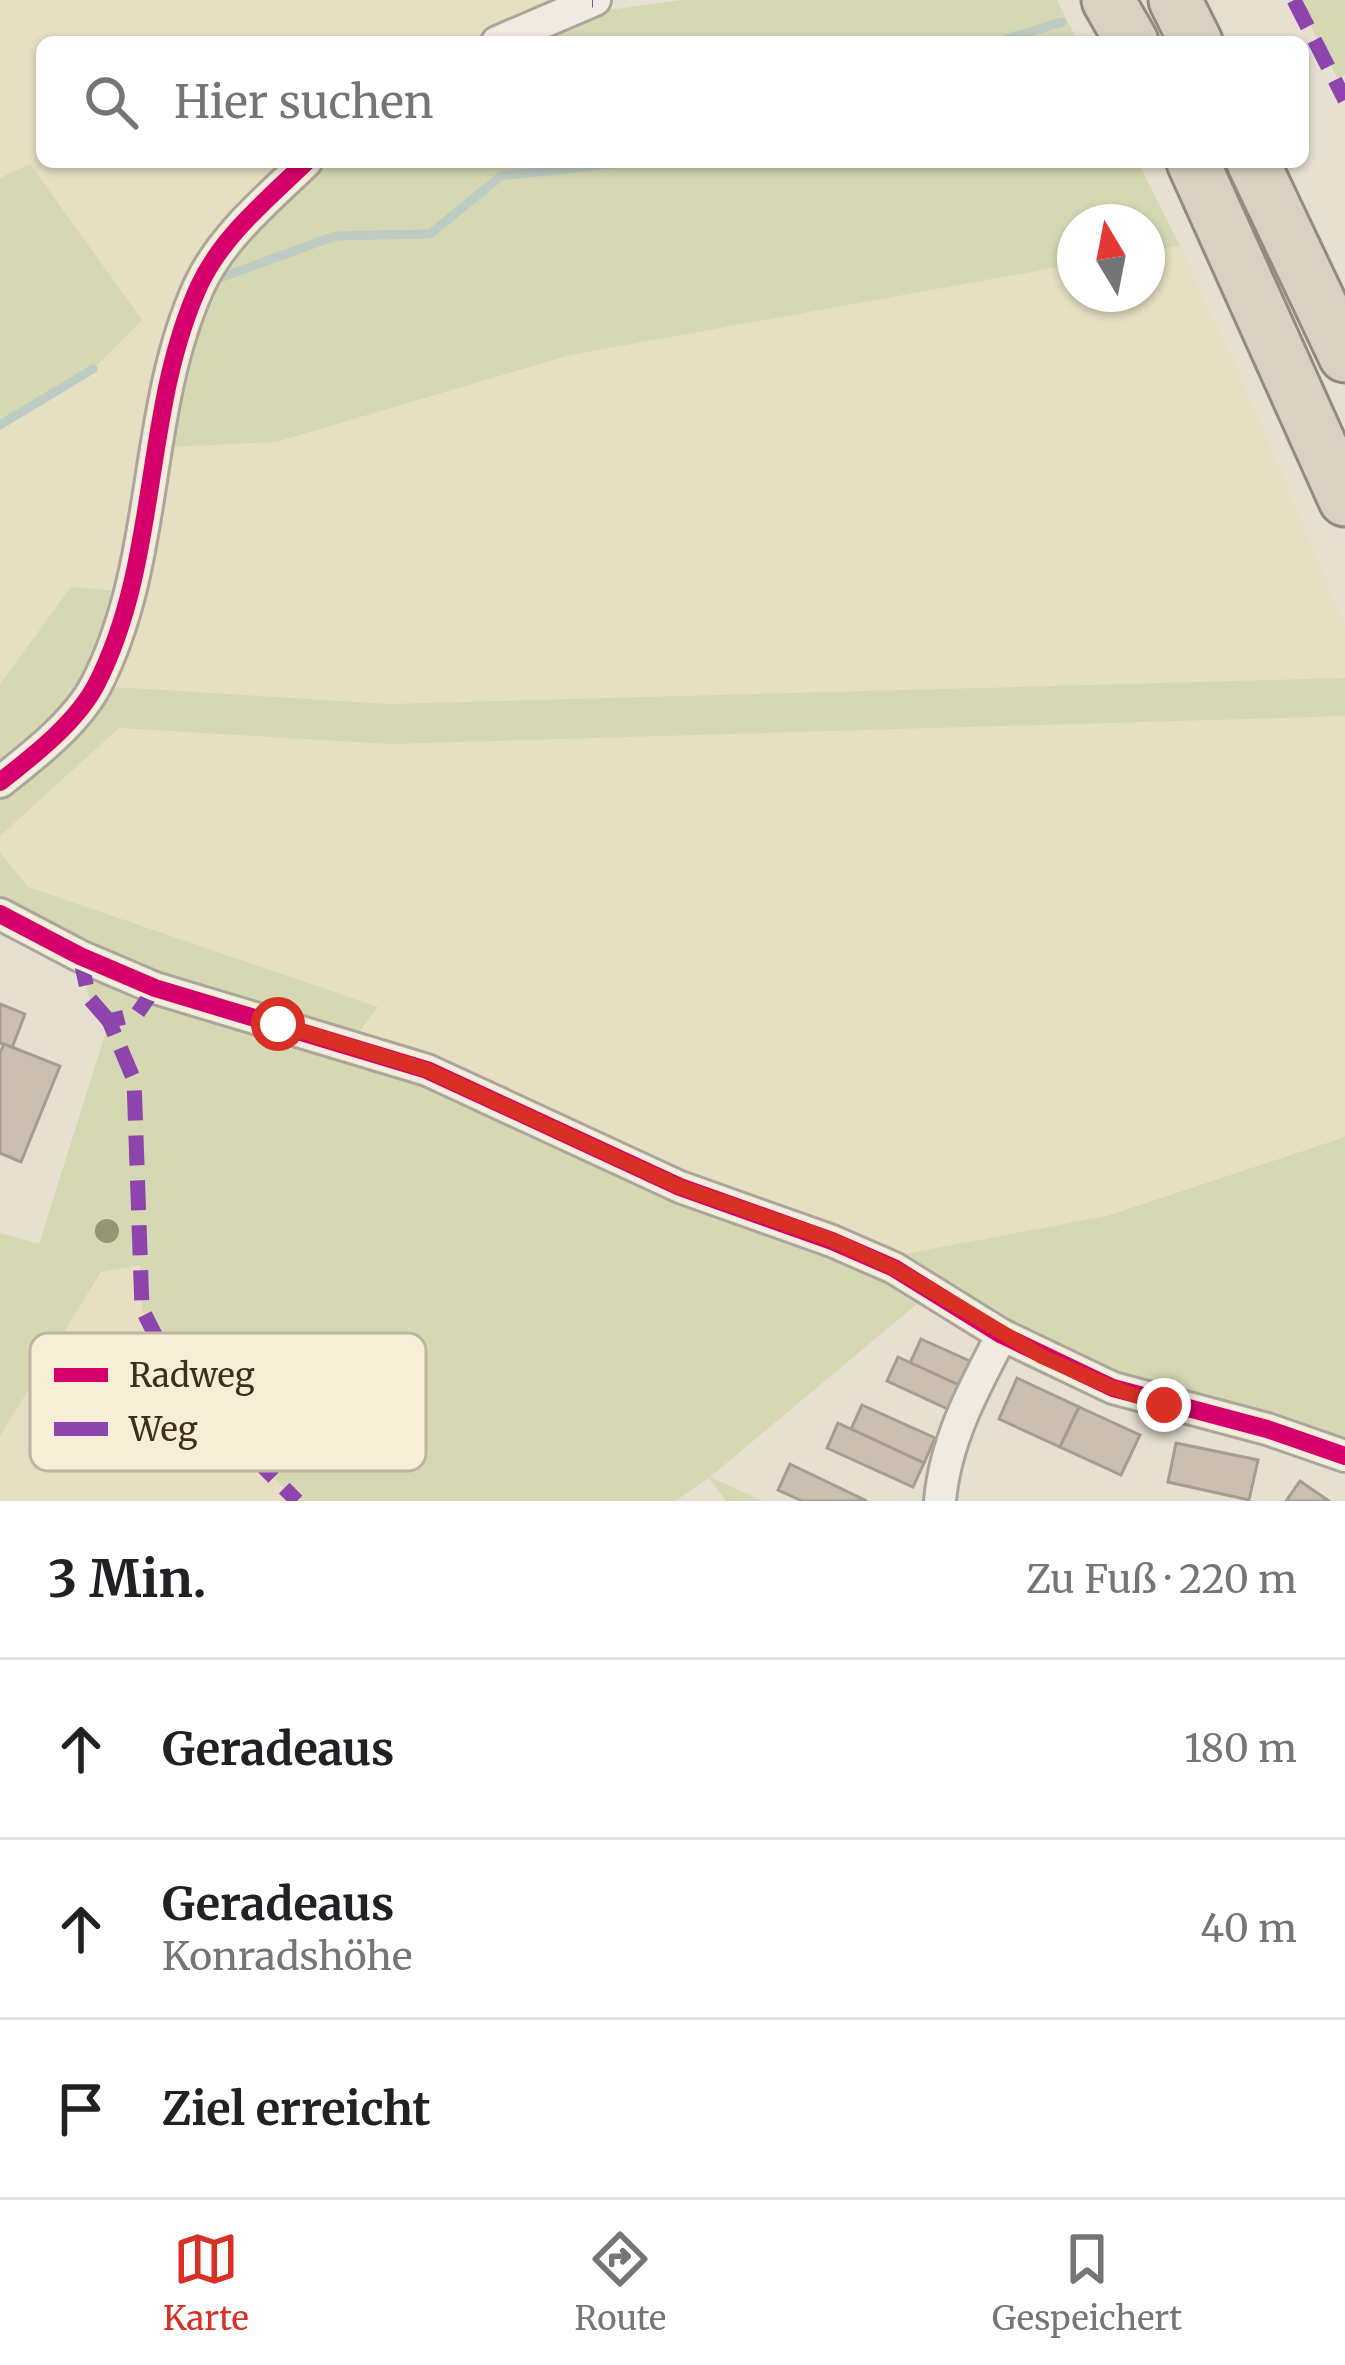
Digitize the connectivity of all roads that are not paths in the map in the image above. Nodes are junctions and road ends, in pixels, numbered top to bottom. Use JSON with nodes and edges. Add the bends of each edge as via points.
{"nodes":[{"id":1,"x":595,"y":0,"type":"edge"},
{"id":2,"x":511,"y":36,"type":"edge"},
{"id":3,"x":300,"y":168,"type":"edge"},
{"id":4,"x":1196,"y":168,"type":"edge"},
{"id":5,"x":1256,"y":168,"type":"edge"},
{"id":6,"x":1345,"y":356,"type":"edge"},
{"id":7,"x":1345,"y":500,"type":"edge"},
{"id":8,"x":0,"y":782,"type":"edge"},
{"id":9,"x":0,"y":914,"type":"edge"},
{"id":10,"x":1001,"y":1335,"type":"junction"},
{"id":11,"x":1345,"y":1456,"type":"edge"},
{"id":12,"x":940,"y":1501,"type":"edge"}],
"edges":[{"from":1,"to":2,"type":"street"},
{"from":3,"to":8,"type":"street","via":[[234,232],[199,285],[177,351],[130,593],[95,686],[65,725]]},
{"from":4,"to":7,"type":"highway"},
{"from":5,"to":6,"type":"highway"},
{"from":9,"to":10,"type":"street","via":[[155,988],[427,1070],[680,1187],[832,1240]]},
{"from":10,"to":11,"type":"street","via":[[1113,1388]]},
{"from":10,"to":12,"type":"street","via":[[960,1419]]}]}
